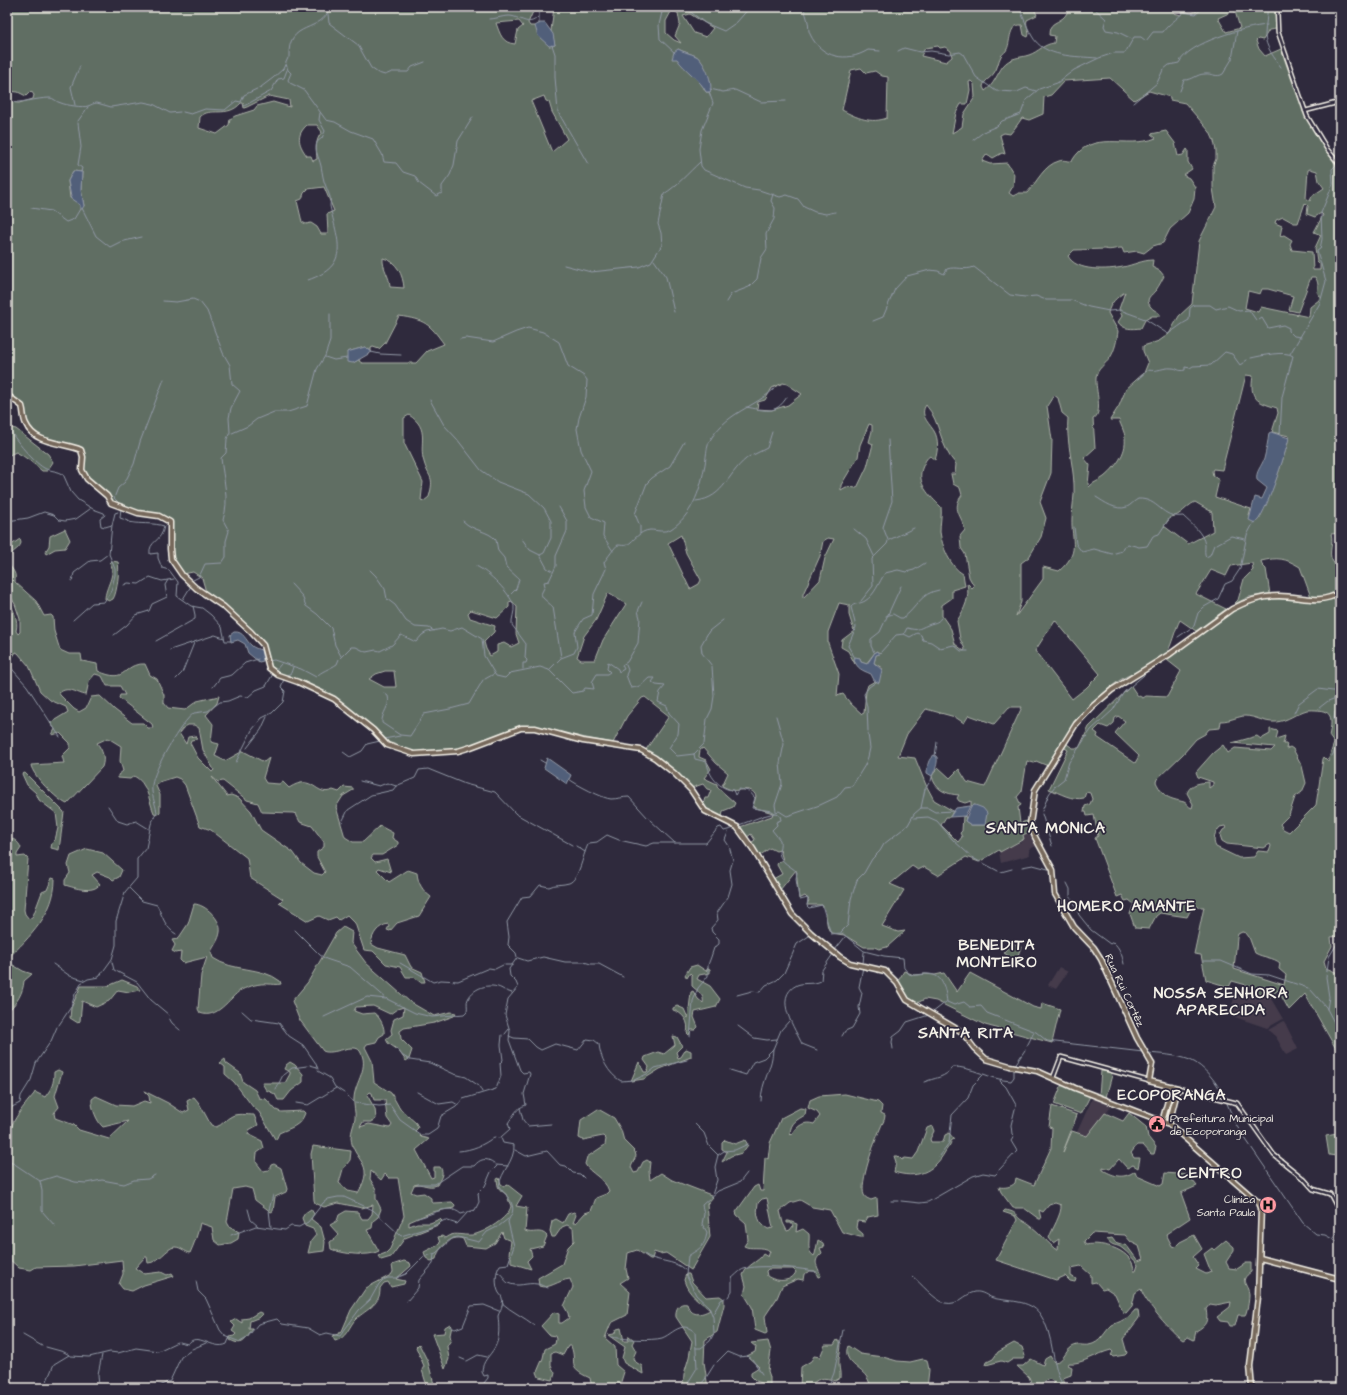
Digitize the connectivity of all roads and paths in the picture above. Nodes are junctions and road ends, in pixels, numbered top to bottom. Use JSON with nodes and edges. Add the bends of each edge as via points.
{"nodes":[{"id":1,"x":1277,"y":7,"type":"edge"},
{"id":2,"x":1340,"y":102,"type":"edge"},
{"id":3,"x":1305,"y":111,"type":"junction"},
{"id":4,"x":1340,"y":165,"type":"edge"},
{"id":5,"x":7,"y":395,"type":"edge"},
{"id":6,"x":1340,"y":593,"type":"edge"},
{"id":7,"x":1053,"y":1078,"type":"junction"},
{"id":8,"x":1148,"y":1081,"type":"junction"},
{"id":9,"x":1172,"y":1086,"type":"junction"},
{"id":10,"x":1178,"y":1088,"type":"junction"},
{"id":11,"x":1162,"y":1122,"type":"junction"},
{"id":12,"x":1169,"y":1124,"type":"junction"},
{"id":13,"x":1340,"y":1213,"type":"edge"},
{"id":14,"x":1260,"y":1258,"type":"junction"},
{"id":15,"x":1340,"y":1279,"type":"edge"},
{"id":16,"x":1252,"y":1388,"type":"edge"}],
"edges":[{"from":1,"to":3,"type":"street","via":[[1278,32]]},
{"from":2,"to":3,"type":"street"},
{"from":3,"to":4,"type":"street","via":[[1320,139]]},
{"from":5,"to":7,"type":"main road","via":[[22,406],[25,422],[31,432],[59,445],[73,446],[81,450],[82,470],[87,479],[107,496],[111,503],[138,514],[165,518],[170,522],[172,558],[182,575],[224,607],[251,632],[263,645],[269,668],[278,675],[334,699],[373,730],[387,745],[414,754],[471,748],[521,728],[535,728],[583,741],[641,750],[674,773],[691,790],[706,811],[737,827],[753,848],[792,914],[811,933],[850,963],[885,971],[907,1000],[962,1032],[986,1059],[1037,1071]]},
{"from":6,"to":8,"type":"main road","name":"Rua Rui Cortêz","via":[[1314,600],[1280,596],[1261,597],[1243,603],[1170,654],[1112,690],[1076,724],[1037,786],[1030,824],[1053,870],[1055,894],[1074,927],[1101,959],[1148,1059]]},
{"from":7,"to":8,"type":"street","via":[[1061,1057]]},
{"from":7,"to":11,"type":"main road"},
{"from":8,"to":9,"type":"main road"},
{"from":9,"to":10,"type":"main road"},
{"from":9,"to":11,"type":"main road"},
{"from":10,"to":12,"type":"main road"},
{"from":10,"to":13,"type":"street","via":[[1237,1103],[1272,1152],[1313,1189],[1330,1194]]},
{"from":11,"to":12,"type":"main road"},
{"from":12,"to":14,"type":"main road","via":[[1259,1203],[1262,1212]]},
{"from":14,"to":15,"type":"main road"},
{"from":14,"to":16,"type":"main road","via":[[1250,1366]]}]}
